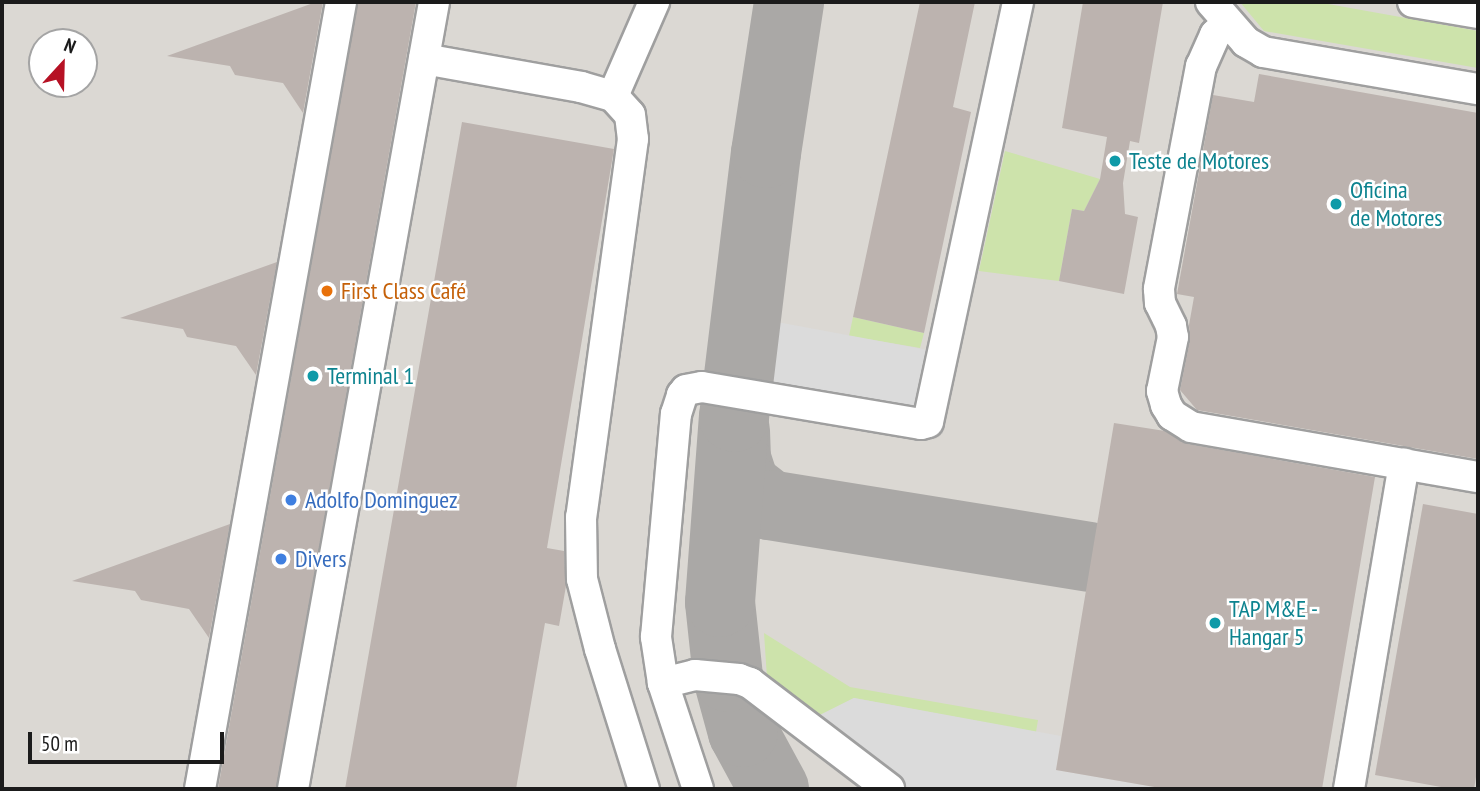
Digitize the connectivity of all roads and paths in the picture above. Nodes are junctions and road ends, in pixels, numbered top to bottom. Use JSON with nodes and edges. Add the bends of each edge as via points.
{"nodes":[{"id":1,"x":341,"y":2,"type":"edge"},
{"id":2,"x":434,"y":2,"type":"edge"},
{"id":3,"x":654,"y":2,"type":"edge"},
{"id":4,"x":1018,"y":2,"type":"edge"},
{"id":5,"x":1413,"y":2,"type":"edge"},
{"id":6,"x":1219,"y":12,"type":"edge"},
{"id":7,"x":1478,"y":13,"type":"edge"},
{"id":8,"x":424,"y":59,"type":"junction"},
{"id":9,"x":1478,"y":89,"type":"edge"},
{"id":10,"x":613,"y":96,"type":"junction"},
{"id":11,"x":1404,"y":464,"type":"junction"},
{"id":12,"x":1478,"y":477,"type":"edge"},
{"id":13,"x":663,"y":683,"type":"junction"},
{"id":14,"x":200,"y":789,"type":"edge"},
{"id":15,"x":293,"y":789,"type":"edge"},
{"id":16,"x":644,"y":789,"type":"edge"},
{"id":17,"x":698,"y":789,"type":"edge"},
{"id":18,"x":889,"y":789,"type":"edge"},
{"id":19,"x":1349,"y":789,"type":"edge"}],
"edges":[{"from":1,"to":14,"type":"lane"},
{"from":2,"to":8,"type":"lane"},
{"from":3,"to":10,"type":"lane"},
{"from":4,"to":13,"type":"lane","via":[[928,422],[702,387],[682,395],[676,414],[656,637]]},
{"from":5,"to":7,"type":"lane"},
{"from":6,"to":9,"type":"lane","via":[[1246,42],[1263,52]]},
{"from":6,"to":11,"type":"lane","via":[[1201,66],[1159,289],[1173,337],[1162,391],[1166,405],[1172,415],[1191,427]]},
{"from":8,"to":10,"type":"lane"},
{"from":8,"to":15,"type":"lane"},
{"from":10,"to":16,"type":"lane","via":[[630,115],[634,139],[581,517],[582,579]]},
{"from":11,"to":12,"type":"lane"},
{"from":11,"to":19,"type":"lane"},
{"from":13,"to":17,"type":"lane"},
{"from":13,"to":18,"type":"lane","via":[[709,675],[750,683]]}]}
